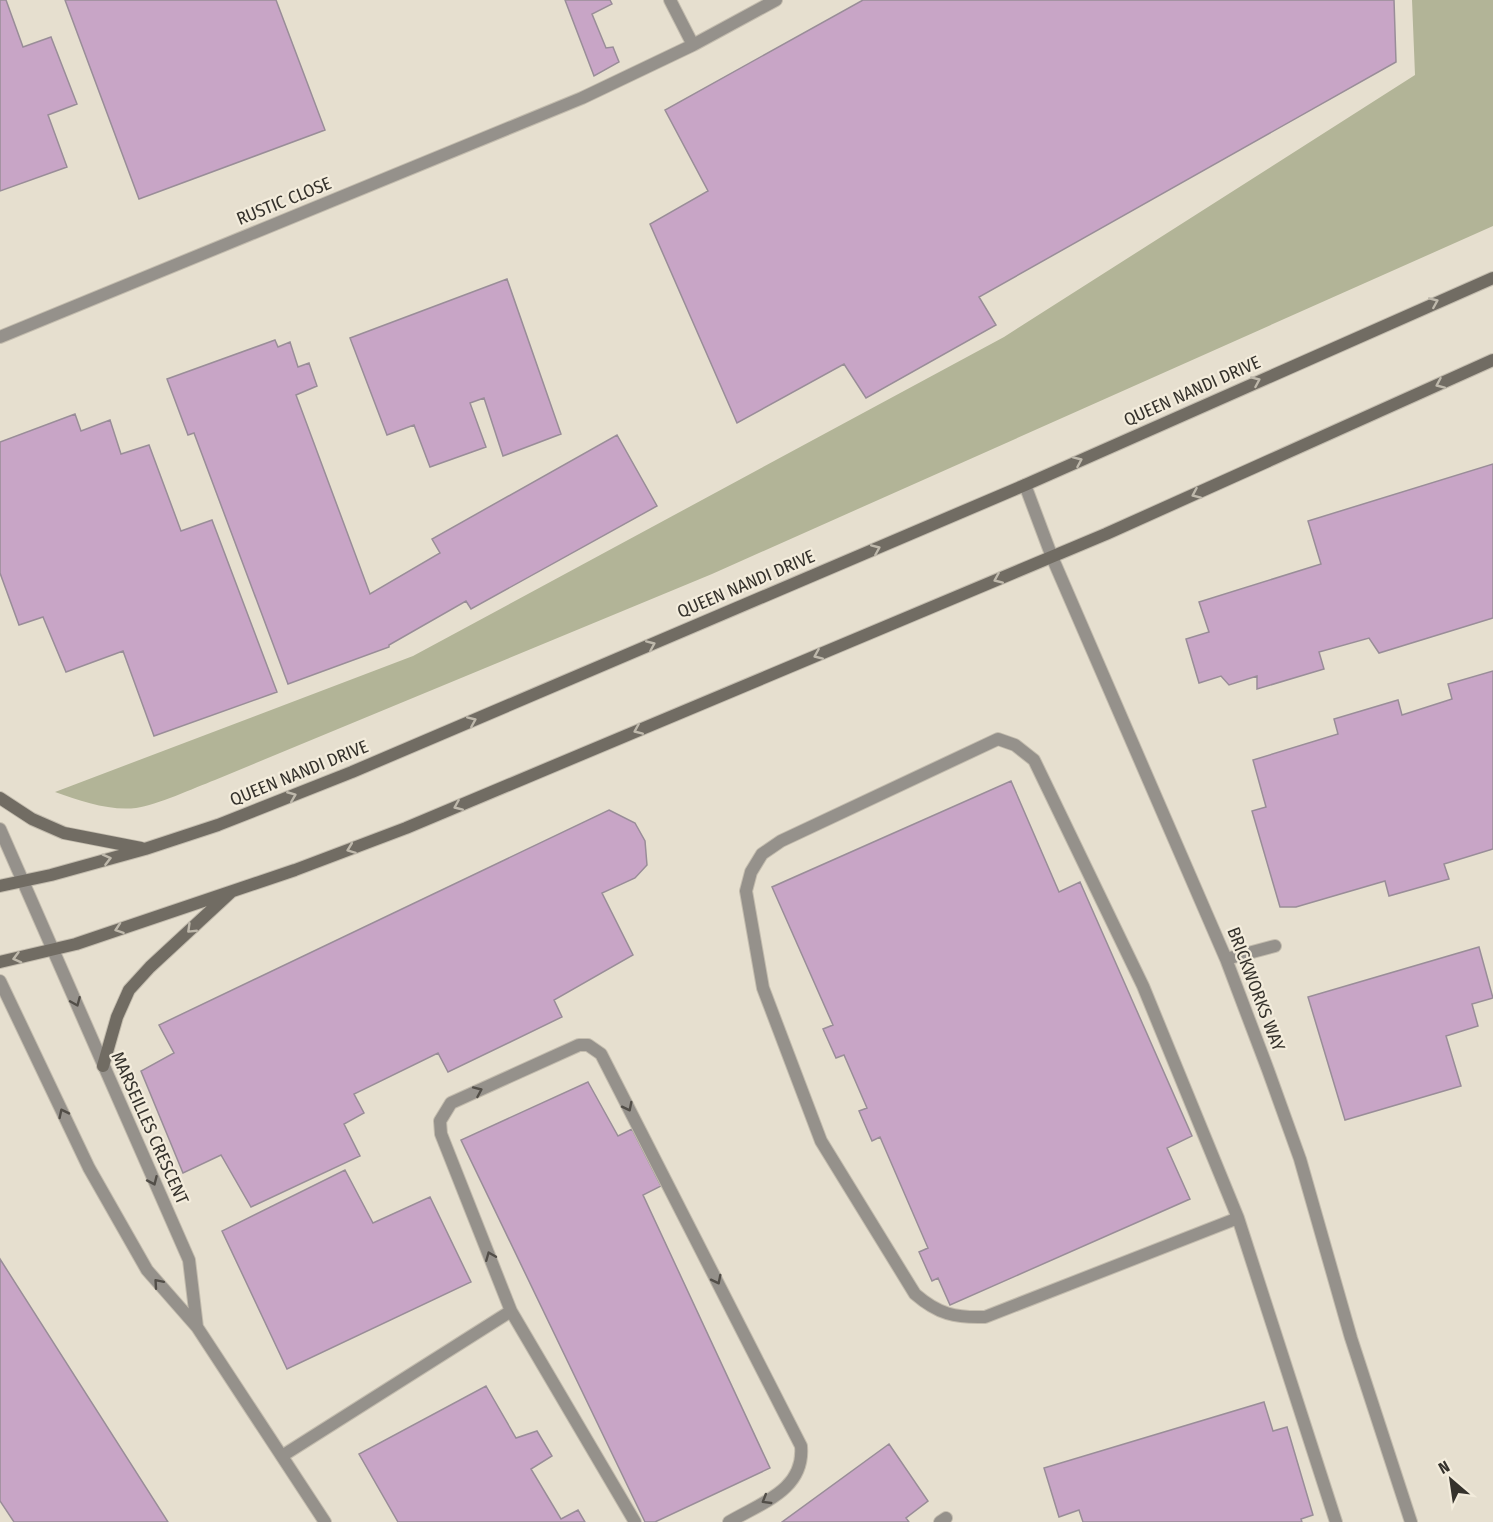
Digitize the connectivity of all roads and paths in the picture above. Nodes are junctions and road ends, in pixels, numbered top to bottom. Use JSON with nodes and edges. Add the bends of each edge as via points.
{"nodes":[{"id":1,"x":670,"y":0,"type":"edge"},
{"id":2,"x":776,"y":0,"type":"edge"},
{"id":3,"x":693,"y":45,"type":"junction"},
{"id":4,"x":1493,"y":278,"type":"edge"},
{"id":5,"x":0,"y":337,"type":"edge"},
{"id":6,"x":1493,"y":360,"type":"edge"},
{"id":7,"x":1025,"y":485,"type":"junction"},
{"id":8,"x":1052,"y":557,"type":"junction"},
{"id":9,"x":0,"y":798,"type":"edge"},
{"id":10,"x":0,"y":829,"type":"edge"},
{"id":11,"x":145,"y":849,"type":"junction"},
{"id":12,"x":22,"y":881,"type":"junction"},
{"id":13,"x":0,"y":886,"type":"edge"},
{"id":14,"x":234,"y":889,"type":"junction"},
{"id":15,"x":1275,"y":946,"type":"dead end"},
{"id":16,"x":54,"y":948,"type":"junction"},
{"id":17,"x":1226,"y":959,"type":"junction"},
{"id":18,"x":0,"y":963,"type":"edge"},
{"id":19,"x":0,"y":981,"type":"edge"},
{"id":20,"x":103,"y":1066,"type":"junction"},
{"id":21,"x":1238,"y":1218,"type":"junction"},
{"id":22,"x":511,"y":1311,"type":"junction"},
{"id":23,"x":197,"y":1327,"type":"junction"},
{"id":24,"x":282,"y":1456,"type":"junction"},
{"id":25,"x":325,"y":1522,"type":"edge"},
{"id":26,"x":635,"y":1522,"type":"edge"},
{"id":27,"x":729,"y":1522,"type":"edge"},
{"id":28,"x":1336,"y":1522,"type":"edge"},
{"id":29,"x":1411,"y":1522,"type":"edge"}],
"edges":[{"from":1,"to":3,"type":"lane"},
{"from":2,"to":3,"type":"lane","name":"RUSTIC CLOSE"},
{"from":3,"to":5,"type":"lane","name":"RUSTIC CLOSE","via":[[582,98]]},
{"from":7,"to":4,"type":"main road","name":"QUEEN NANDI DRIVE","one_way":true},
{"from":6,"to":8,"type":"main road","one_way":true},
{"from":7,"to":8,"type":"lane","name":"BRICKWORKS WAY"},
{"from":11,"to":7,"type":"main road","name":"QUEEN NANDI DRIVE","one_way":true,"via":[[352,772]]},
{"from":8,"to":14,"type":"main road","one_way":true,"via":[[406,828]]},
{"from":8,"to":17,"type":"lane","name":"BRICKWORKS WAY"},
{"from":9,"to":11,"type":"main road","via":[[32,819],[64,833]]},
{"from":10,"to":12,"type":"lane","name":"MARSEILLES CRESCENT"},
{"from":12,"to":11,"type":"main road","name":"QUEEN NANDI DRIVE","one_way":true},
{"from":12,"to":13,"type":"main road","name":"QUEEN NANDI DRIVE"},
{"from":12,"to":16,"type":"lane","name":"MARSEILLES CRESCENT"},
{"from":14,"to":16,"type":"main road","one_way":true,"via":[[76,944]]},
{"from":14,"to":20,"type":"main road","one_way":true,"via":[[129,990]]},
{"from":15,"to":17,"type":"lane"},
{"from":16,"to":18,"type":"main road","one_way":true},
{"from":16,"to":20,"type":"lane","name":"MARSEILLES CRESCENT","one_way":true},
{"from":17,"to":29,"type":"lane","name":"BRICKWORKS WAY","via":[[1300,1159],[1351,1338]]},
{"from":23,"to":19,"type":"lane","name":"MARSEILLES CRESCENT","one_way":true,"via":[[147,1270],[101,1188]]},
{"from":20,"to":23,"type":"lane","name":"MARSEILLES CRESCENT","one_way":true,"via":[[189,1260]]},
{"from":21,"to":21,"type":"lane","via":[[1143,986],[1034,760],[1015,745],[998,739],[781,841],[762,854],[746,891],[763,988],[821,1141],[915,1294],[930,1307],[958,1318],[985,1317]]},
{"from":21,"to":28,"type":"lane"},
{"from":22,"to":24,"type":"lane"},
{"from":22,"to":26,"type":"lane"},
{"from":22,"to":27,"type":"lane","one_way":true,"via":[[441,1134],[440,1121],[451,1103],[579,1045],[588,1046],[601,1054],[801,1446],[799,1472],[791,1485]]},
{"from":23,"to":24,"type":"lane","name":"MARSEILLES CRESCENT"},
{"from":24,"to":25,"type":"lane","name":"MARSEILLES CRESCENT"}]}
